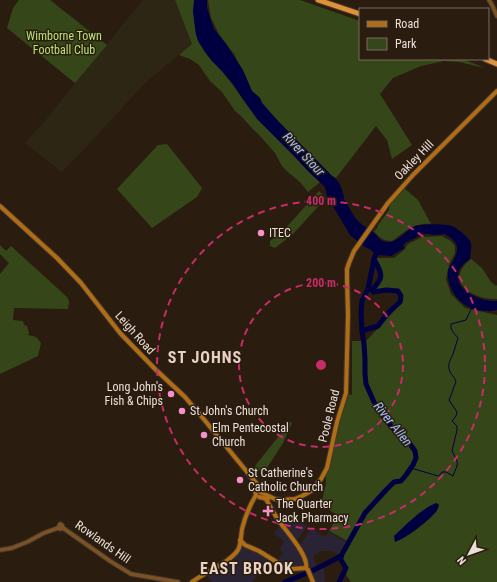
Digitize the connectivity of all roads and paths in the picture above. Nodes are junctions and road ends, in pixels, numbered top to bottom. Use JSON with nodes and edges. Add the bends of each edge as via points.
{"nodes":[{"id":1,"x":318,"y":0,"type":"edge"},
{"id":2,"x":489,"y":0,"type":"edge"},
{"id":3,"x":359,"y":14,"type":"edge"},
{"id":4,"x":497,"y":16,"type":"edge"},
{"id":5,"x":487,"y":60,"type":"edge"},
{"id":6,"x":497,"y":64,"type":"edge"},
{"id":7,"x":497,"y":91,"type":"edge"},
{"id":8,"x":0,"y":206,"type":"edge"},
{"id":9,"x":354,"y":251,"type":"joint"},
{"id":10,"x":259,"y":495,"type":"junction"},
{"id":11,"x":266,"y":499,"type":"junction"},
{"id":12,"x":275,"y":499,"type":"junction"},
{"id":13,"x":240,"y":540,"type":"junction"},
{"id":14,"x":0,"y":550,"type":"edge"},
{"id":15,"x":308,"y":571,"type":"junction"},
{"id":16,"x":178,"y":582,"type":"edge"},
{"id":17,"x":192,"y":582,"type":"edge"},
{"id":18,"x":313,"y":582,"type":"edge"}],
"edges":[{"from":1,"to":3,"type":"highway"},
{"from":2,"to":4,"type":"street"},
{"from":5,"to":6,"type":"highway"},
{"from":7,"to":9,"type":"main road","name":"Oakley Hill","via":[[413,175],[384,208]]},
{"from":8,"to":10,"type":"main road","name":"Leigh Road","via":[[61,262],[120,333],[185,397],[251,477]]},
{"from":9,"to":12,"type":"main road","name":"Poole Road","via":[[347,271],[346,393],[326,470],[306,494],[295,498]]},
{"from":10,"to":11,"type":"main road"},
{"from":10,"to":12,"type":"main road"},
{"from":10,"to":13,"type":"main road","via":[[249,509]]},
{"from":11,"to":12,"type":"main road"},
{"from":11,"to":15,"type":"main road","via":[[298,546]]},
{"from":13,"to":15,"type":"main road","via":[[283,566]]},
{"from":13,"to":17,"type":"main road","via":[[238,550],[222,564]]},
{"from":14,"to":16,"type":"street","name":"Rowlands Hill","via":[[12,548],[61,528],[131,574]]},
{"from":15,"to":18,"type":"main road"}]}
